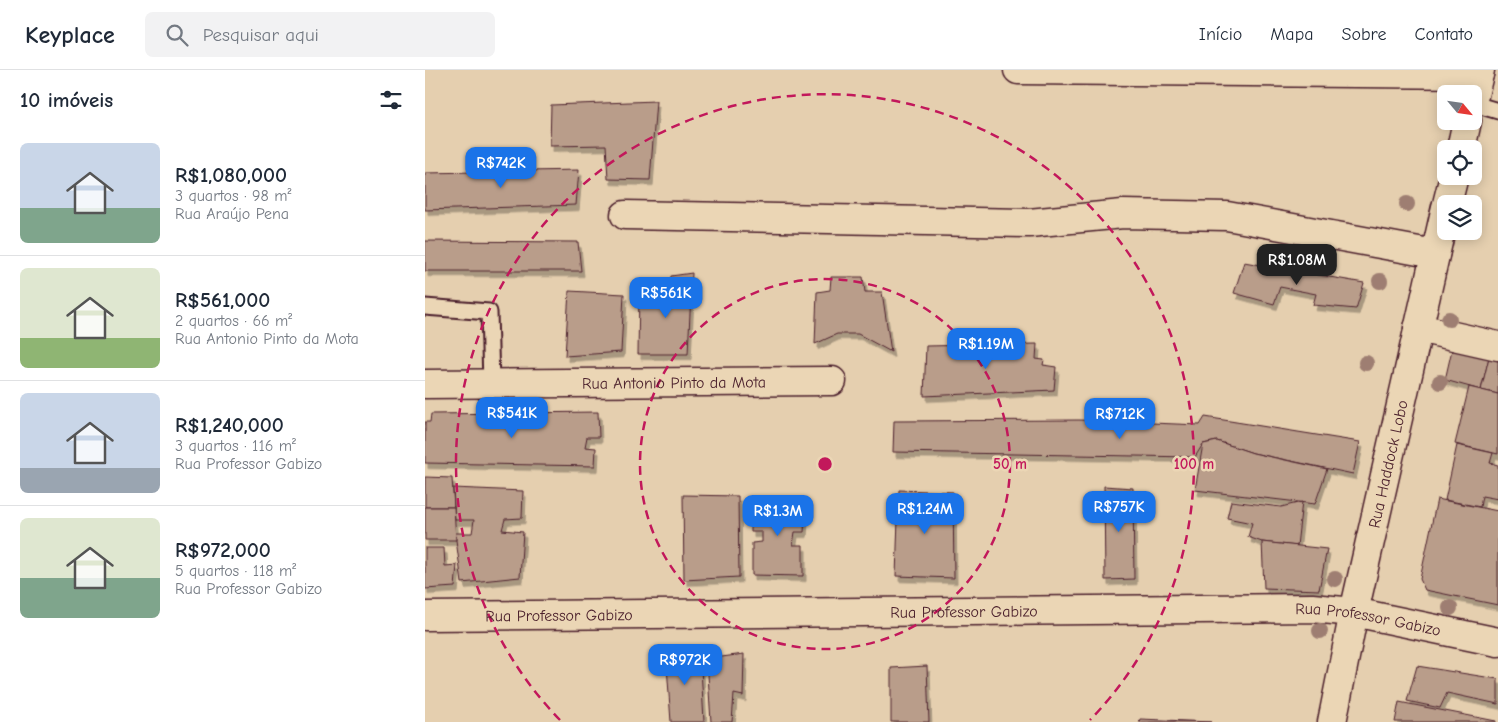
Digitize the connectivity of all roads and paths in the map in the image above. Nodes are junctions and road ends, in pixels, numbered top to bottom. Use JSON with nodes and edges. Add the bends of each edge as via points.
{"nodes":[{"id":1,"x":1018,"y":70,"type":"edge"},
{"id":2,"x":1477,"y":80,"type":"edge"},
{"id":3,"x":1483,"y":107,"type":"edge"},
{"id":4,"x":1498,"y":111,"type":"edge"},
{"id":5,"x":625,"y":214,"type":"dead end"},
{"id":6,"x":1438,"y":240,"type":"edge"},
{"id":7,"x":1435,"y":254,"type":"junction"},
{"id":8,"x":425,"y":306,"type":"edge"},
{"id":9,"x":1418,"y":328,"type":"junction"},
{"id":10,"x":1498,"y":346,"type":"edge"},
{"id":11,"x":832,"y":381,"type":"dead end"},
{"id":12,"x":491,"y":383,"type":"junction"},
{"id":13,"x":425,"y":384,"type":"edge"},
{"id":14,"x":1354,"y":612,"type":"junction"},
{"id":15,"x":425,"y":616,"type":"edge"},
{"id":16,"x":1498,"y":642,"type":"edge"},
{"id":17,"x":1332,"y":722,"type":"edge"}],
"edges":[{"from":1,"to":2,"type":"street"},
{"from":3,"to":4,"type":"lane"},
{"from":5,"to":7,"type":"street","via":[[1029,223],[1123,214],[1227,216]]},
{"from":6,"to":7,"type":"street","name":"Rua Haddock Lobo"},
{"from":7,"to":9,"type":"street","name":"Rua Haddock Lobo"},
{"from":8,"to":12,"type":"lane","via":[[489,312]]},
{"from":9,"to":10,"type":"street"},
{"from":9,"to":14,"type":"street","name":"Rua Haddock Lobo"},
{"from":11,"to":12,"type":"street","name":"Rua Antonio Pinto da Mota"},
{"from":12,"to":13,"type":"street","name":"Rua Antonio Pinto da Mota"},
{"from":14,"to":15,"type":"street","name":"Rua Professor Gabizo","via":[[1294,608]]},
{"from":14,"to":16,"type":"street","name":"Rua Professor Gabizo"},
{"from":14,"to":17,"type":"street","name":"Rua Haddock Lobo"}]}
